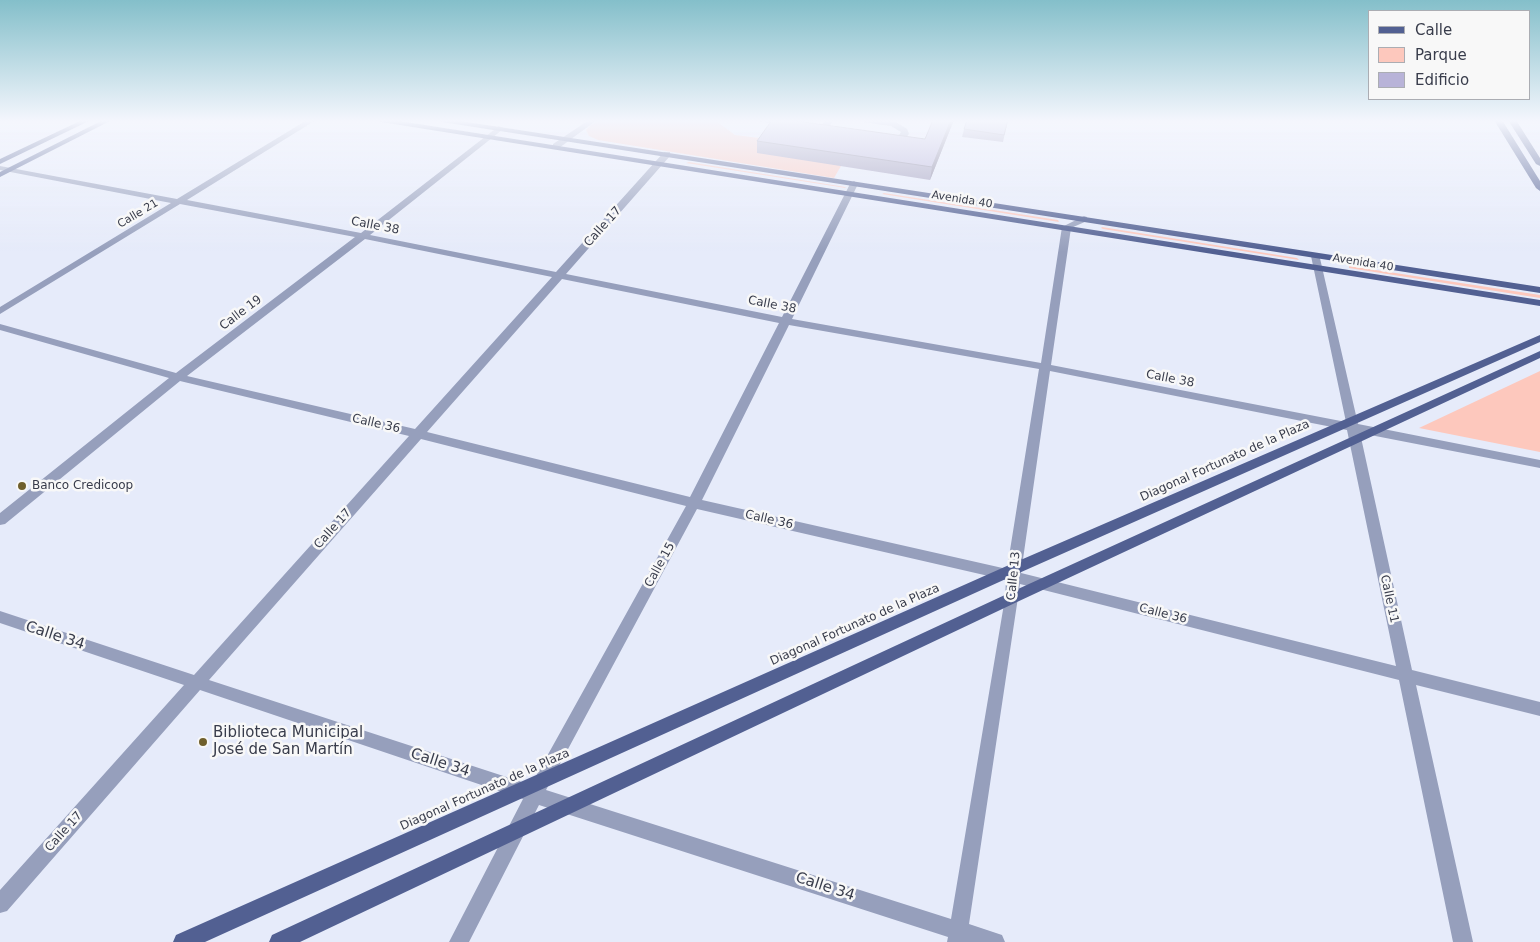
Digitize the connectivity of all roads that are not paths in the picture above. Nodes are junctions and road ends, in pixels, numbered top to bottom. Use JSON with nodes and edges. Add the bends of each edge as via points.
{"nodes":[{"id":1,"x":17,"y":164,"type":"edge"},
{"id":2,"x":240,"y":164,"type":"edge"},
{"id":3,"x":454,"y":164,"type":"edge"},
{"id":4,"x":659,"y":164,"type":"edge"},
{"id":5,"x":694,"y":164,"type":"edge"},
{"id":6,"x":1525,"y":164,"type":"edge"},
{"id":7,"x":3,"y":171,"type":"edge"},
{"id":8,"x":1540,"y":188,"type":"edge"},
{"id":9,"x":852,"y":189,"type":"junction"},
{"id":10,"x":177,"y":203,"type":"junction"},
{"id":11,"x":1084,"y":219,"type":"junction"},
{"id":12,"x":1067,"y":227,"type":"junction"},
{"id":13,"x":363,"y":236,"type":"junction"},
{"id":14,"x":1317,"y":261,"type":"junction"},
{"id":15,"x":560,"y":275,"type":"junction"},
{"id":16,"x":1540,"y":290,"type":"edge"},
{"id":17,"x":1540,"y":303,"type":"edge"},
{"id":18,"x":0,"y":311,"type":"edge"},
{"id":19,"x":786,"y":321,"type":"junction"},
{"id":20,"x":0,"y":327,"type":"edge"},
{"id":21,"x":1540,"y":338,"type":"edge"},
{"id":22,"x":1540,"y":354,"type":"edge"},
{"id":23,"x":1046,"y":367,"type":"junction"},
{"id":24,"x":178,"y":377,"type":"junction"},
{"id":25,"x":1351,"y":429,"type":"junction"},
{"id":26,"x":1373,"y":431,"type":"junction"},
{"id":27,"x":418,"y":434,"type":"junction"},
{"id":28,"x":1540,"y":464,"type":"edge"},
{"id":29,"x":694,"y":503,"type":"junction"},
{"id":30,"x":0,"y":520,"type":"edge"},
{"id":31,"x":1010,"y":573,"type":"junction"},
{"id":32,"x":1043,"y":584,"type":"junction"},
{"id":33,"x":1012,"y":598,"type":"junction"},
{"id":34,"x":0,"y":617,"type":"edge"},
{"id":35,"x":1405,"y":673,"type":"junction"},
{"id":36,"x":198,"y":682,"type":"junction"},
{"id":37,"x":1540,"y":709,"type":"edge"},
{"id":38,"x":533,"y":789,"type":"junction"},
{"id":39,"x":569,"y":806,"type":"junction"},
{"id":40,"x":517,"y":830,"type":"junction"},
{"id":41,"x":0,"y":904,"type":"edge"},
{"id":42,"x":958,"y":936,"type":"edge"},
{"id":43,"x":183,"y":942,"type":"edge"},
{"id":44,"x":278,"y":942,"type":"edge"},
{"id":45,"x":460,"y":942,"type":"edge"},
{"id":46,"x":995,"y":942,"type":"edge"},
{"id":47,"x":1462,"y":942,"type":"edge"}],
"edges":[{"from":1,"to":7,"type":"main road"},
{"from":2,"to":10,"type":"street","name":"Calle 21"},
{"from":3,"to":13,"type":"street","name":"Calle 19"},
{"from":4,"to":15,"type":"street","name":"Calle 17"},
{"from":5,"to":9,"type":"main road","name":"Avenida 40"},
{"from":6,"to":8,"type":"main road"},
{"from":7,"to":10,"type":"street","name":"Calle 38"},
{"from":9,"to":11,"type":"main road","name":"Avenida 40"},
{"from":9,"to":12,"type":"main road","name":"Avenida 40"},
{"from":9,"to":19,"type":"street","name":"Calle 15"},
{"from":10,"to":13,"type":"street","name":"Calle 38"},
{"from":10,"to":18,"type":"street","name":"Calle 21"},
{"from":11,"to":12,"type":"street"},
{"from":11,"to":14,"type":"main road","name":"Avenida 40"},
{"from":12,"to":14,"type":"main road","name":"Avenida 40"},
{"from":12,"to":23,"type":"street","name":"Calle 13"},
{"from":13,"to":15,"type":"street","name":"Calle 38"},
{"from":13,"to":24,"type":"street","name":"Calle 19"},
{"from":14,"to":16,"type":"main road","name":"Avenida 40"},
{"from":14,"to":17,"type":"main road","name":"Avenida 40"},
{"from":14,"to":25,"type":"street","name":"Calle 11"},
{"from":15,"to":19,"type":"street","name":"Calle 38"},
{"from":15,"to":27,"type":"street","name":"Calle 17"},
{"from":19,"to":23,"type":"street","name":"Calle 38"},
{"from":19,"to":29,"type":"street","name":"Calle 15"},
{"from":20,"to":24,"type":"street","name":"Calle 36"},
{"from":21,"to":25,"type":"main road","name":"Diagonal Fortunato de la Plaza"},
{"from":22,"to":26,"type":"main road","name":"Diagonal Fortunato de la Plaza"},
{"from":23,"to":25,"type":"street","name":"Calle 38"},
{"from":23,"to":31,"type":"street","name":"Calle 13"},
{"from":24,"to":27,"type":"street","name":"Calle 36"},
{"from":24,"to":30,"type":"street","name":"Calle 19"},
{"from":25,"to":26,"type":"main road","name":"Diagonal Fortunato de la Plaza"},
{"from":25,"to":31,"type":"main road","name":"Diagonal Fortunato de la Plaza"},
{"from":25,"to":32,"type":"main road","name":"Diagonal Fortunato de la Plaza"},
{"from":25,"to":35,"type":"street","name":"Calle 11"},
{"from":26,"to":28,"type":"street"},
{"from":27,"to":29,"type":"street","name":"Calle 36"},
{"from":27,"to":36,"type":"street","name":"Calle 17"},
{"from":29,"to":31,"type":"street","name":"Calle 36"},
{"from":29,"to":38,"type":"street","name":"Calle 15"},
{"from":31,"to":32,"type":"street","name":"Calle 36"},
{"from":31,"to":33,"type":"street","name":"Calle 13"},
{"from":31,"to":38,"type":"main road","name":"Diagonal Fortunato de la Plaza"},
{"from":32,"to":33,"type":"main road","name":"Diagonal Fortunato de la Plaza"},
{"from":32,"to":35,"type":"street","name":"Calle 36"},
{"from":33,"to":39,"type":"main road","name":"Diagonal Fortunato de la Plaza"},
{"from":33,"to":42,"type":"street","name":"Calle 13"},
{"from":34,"to":36,"type":"street","name":"Calle 34"},
{"from":35,"to":37,"type":"street","name":"Calle 36"},
{"from":35,"to":47,"type":"street","name":"Calle 11"},
{"from":36,"to":38,"type":"street","name":"Calle 34"},
{"from":36,"to":41,"type":"street","name":"Calle 17"},
{"from":38,"to":39,"type":"street","name":"Calle 34"},
{"from":38,"to":40,"type":"street","name":"Calle 15"},
{"from":38,"to":43,"type":"main road","name":"Diagonal Fortunato de la Plaza"},
{"from":39,"to":40,"type":"main road","name":"Diagonal Fortunato de la Plaza"},
{"from":39,"to":42,"type":"street","name":"Calle 34"},
{"from":40,"to":44,"type":"main road","name":"Diagonal Fortunato de la Plaza"},
{"from":40,"to":45,"type":"street","name":"Calle 15"},
{"from":42,"to":46,"type":"street","name":"Calle 34"}]}
